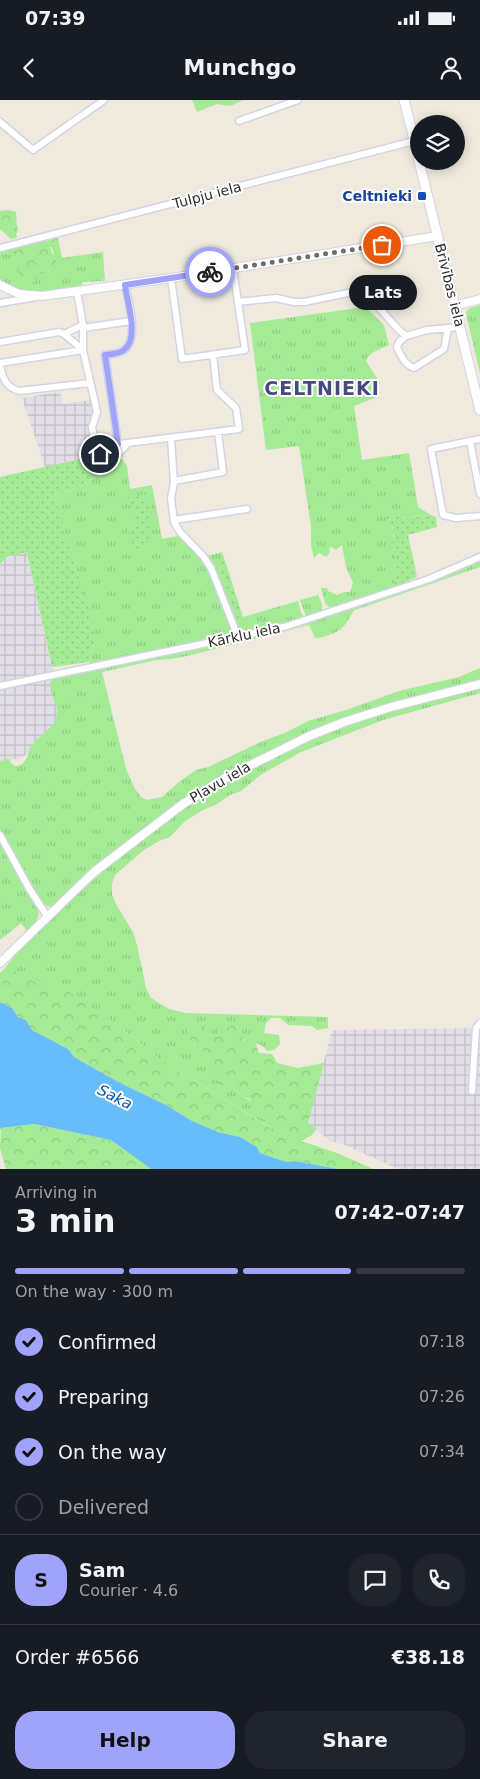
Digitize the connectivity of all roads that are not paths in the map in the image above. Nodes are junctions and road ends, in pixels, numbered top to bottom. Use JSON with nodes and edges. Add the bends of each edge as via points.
{"nodes":[{"id":1,"x":104,"y":100,"type":"edge"},
{"id":2,"x":298,"y":100,"type":"edge"},
{"id":3,"x":404,"y":100,"type":"edge"},
{"id":4,"x":0,"y":122,"type":"edge"},
{"id":5,"x":239,"y":122,"type":"dead end"},
{"id":6,"x":410,"y":125,"type":"edge"},
{"id":7,"x":410,"y":142,"type":"edge"},
{"id":8,"x":422,"y":170,"type":"edge"},
{"id":9,"x":438,"y":236,"type":"junction"},
{"id":10,"x":0,"y":248,"type":"edge"},
{"id":11,"x":232,"y":268,"type":"junction"},
{"id":12,"x":171,"y":278,"type":"junction"},
{"id":13,"x":125,"y":285,"type":"junction"},
{"id":14,"x":0,"y":286,"type":"edge"},
{"id":15,"x":77,"y":292,"type":"junction"},
{"id":16,"x":42,"y":296,"type":"junction"},
{"id":17,"x":480,"y":299,"type":"edge"},
{"id":18,"x":238,"y":302,"type":"junction"},
{"id":19,"x":0,"y":303,"type":"edge"},
{"id":20,"x":455,"y":306,"type":"junction"},
{"id":21,"x":131,"y":321,"type":"junction"},
{"id":22,"x":83,"y":327,"type":"junction"},
{"id":23,"x":448,"y":328,"type":"junction"},
{"id":24,"x":460,"y":328,"type":"junction"},
{"id":25,"x":64,"y":334,"type":"junction"},
{"id":26,"x":406,"y":336,"type":"junction"},
{"id":27,"x":0,"y":342,"type":"edge"},
{"id":28,"x":83,"y":350,"type":"junction"},
{"id":29,"x":213,"y":355,"type":"junction"},
{"id":30,"x":0,"y":362,"type":"edge"},
{"id":31,"x":0,"y":366,"type":"edge"},
{"id":32,"x":90,"y":383,"type":"junction"},
{"id":33,"x":480,"y":410,"type":"edge"},
{"id":34,"x":218,"y":432,"type":"junction"},
{"id":35,"x":170,"y":438,"type":"junction"},
{"id":36,"x":480,"y":439,"type":"edge"},
{"id":37,"x":470,"y":441,"type":"junction"},
{"id":38,"x":128,"y":443,"type":"junction"},
{"id":39,"x":118,"y":444,"type":"junction"},
{"id":40,"x":96,"y":446,"type":"junction"},
{"id":41,"x":174,"y":481,"type":"junction"},
{"id":42,"x":480,"y":494,"type":"edge"},
{"id":43,"x":247,"y":509,"type":"dead end"},
{"id":44,"x":480,"y":516,"type":"edge"},
{"id":45,"x":174,"y":520,"type":"junction"},
{"id":46,"x":480,"y":557,"type":"edge"},
{"id":47,"x":238,"y":637,"type":"junction"},
{"id":48,"x":480,"y":684,"type":"edge"},
{"id":49,"x":0,"y":686,"type":"edge"},
{"id":50,"x":0,"y":835,"type":"edge"},
{"id":51,"x":47,"y":916,"type":"junction"},
{"id":52,"x":2,"y":961,"type":"edge"},
{"id":53,"x":480,"y":1024,"type":"edge"},
{"id":54,"x":472,"y":1092,"type":"dead end"}],
"edges":[{"from":1,"to":4,"type":"street","via":[[33,150]]},
{"from":2,"to":5,"type":"street"},
{"from":3,"to":6,"type":"main road","name":"Brīvības iela"},
{"from":7,"to":10,"type":"street","name":"Tulpju iela"},
{"from":8,"to":9,"type":"main road","name":"Brīvības iela"},
{"from":9,"to":11,"type":"street"},
{"from":9,"to":20,"type":"main road","name":"Brīvības iela"},
{"from":11,"to":12,"type":"street"},
{"from":11,"to":18,"type":"street"},
{"from":12,"to":13,"type":"street"},
{"from":12,"to":29,"type":"street","via":[[182,359]]},
{"from":13,"to":15,"type":"street"},
{"from":13,"to":21,"type":"street"},
{"from":14,"to":16,"type":"street","via":[[19,294]]},
{"from":15,"to":16,"type":"street"},
{"from":15,"to":22,"type":"street"},
{"from":16,"to":19,"type":"street"},
{"from":17,"to":20,"type":"street"},
{"from":18,"to":26,"type":"street","via":[[276,298],[300,302],[355,294],[382,310]]},
{"from":18,"to":29,"type":"street","via":[[245,350]]},
{"from":20,"to":24,"type":"main road","name":"Brīvības iela"},
{"from":21,"to":22,"type":"street"},
{"from":21,"to":39,"type":"street","via":[[132,335],[127,348],[105,355]]},
{"from":22,"to":25,"type":"street"},
{"from":22,"to":28,"type":"street"},
{"from":23,"to":24,"type":"street"},
{"from":23,"to":26,"type":"street"},
{"from":23,"to":26,"type":"street","via":[[444,349],[414,368],[397,347]]},
{"from":24,"to":33,"type":"main road","name":"Brīvības iela"},
{"from":25,"to":27,"type":"street","via":[[59,332]]},
{"from":25,"to":28,"type":"street"},
{"from":28,"to":30,"type":"street"},
{"from":28,"to":32,"type":"street"},
{"from":29,"to":34,"type":"street","via":[[217,389],[236,408],[239,429]]},
{"from":31,"to":32,"type":"street","via":[[5,382],[19,391]]},
{"from":32,"to":40,"type":"street","via":[[97,412],[92,430]]},
{"from":34,"to":35,"type":"street"},
{"from":34,"to":41,"type":"street","via":[[223,472]]},
{"from":35,"to":38,"type":"street"},
{"from":35,"to":41,"type":"street"},
{"from":36,"to":37,"type":"street"},
{"from":37,"to":42,"type":"street"},
{"from":37,"to":44,"type":"street","via":[[431,449],[443,515],[456,518]]},
{"from":38,"to":39,"type":"street"},
{"from":38,"to":40,"type":"street","via":[[121,453],[110,456],[102,455]]},
{"from":39,"to":40,"type":"street"},
{"from":41,"to":45,"type":"street","via":[[171,498]]},
{"from":43,"to":45,"type":"street"},
{"from":45,"to":47,"type":"street","via":[[177,528],[211,568]]},
{"from":46,"to":47,"type":"street","name":"Kārklu iela","via":[[367,600],[284,627]]},
{"from":47,"to":49,"type":"street","name":"Kārklu iela"},
{"from":48,"to":51,"type":"street","name":"Pļavu iela","via":[[346,721],[276,751],[227,777],[144,833],[94,872]]},
{"from":50,"to":51,"type":"street"},
{"from":51,"to":52,"type":"street","name":"Pļavu iela"},
{"from":53,"to":54,"type":"street","via":[[476,1028]]}]}
